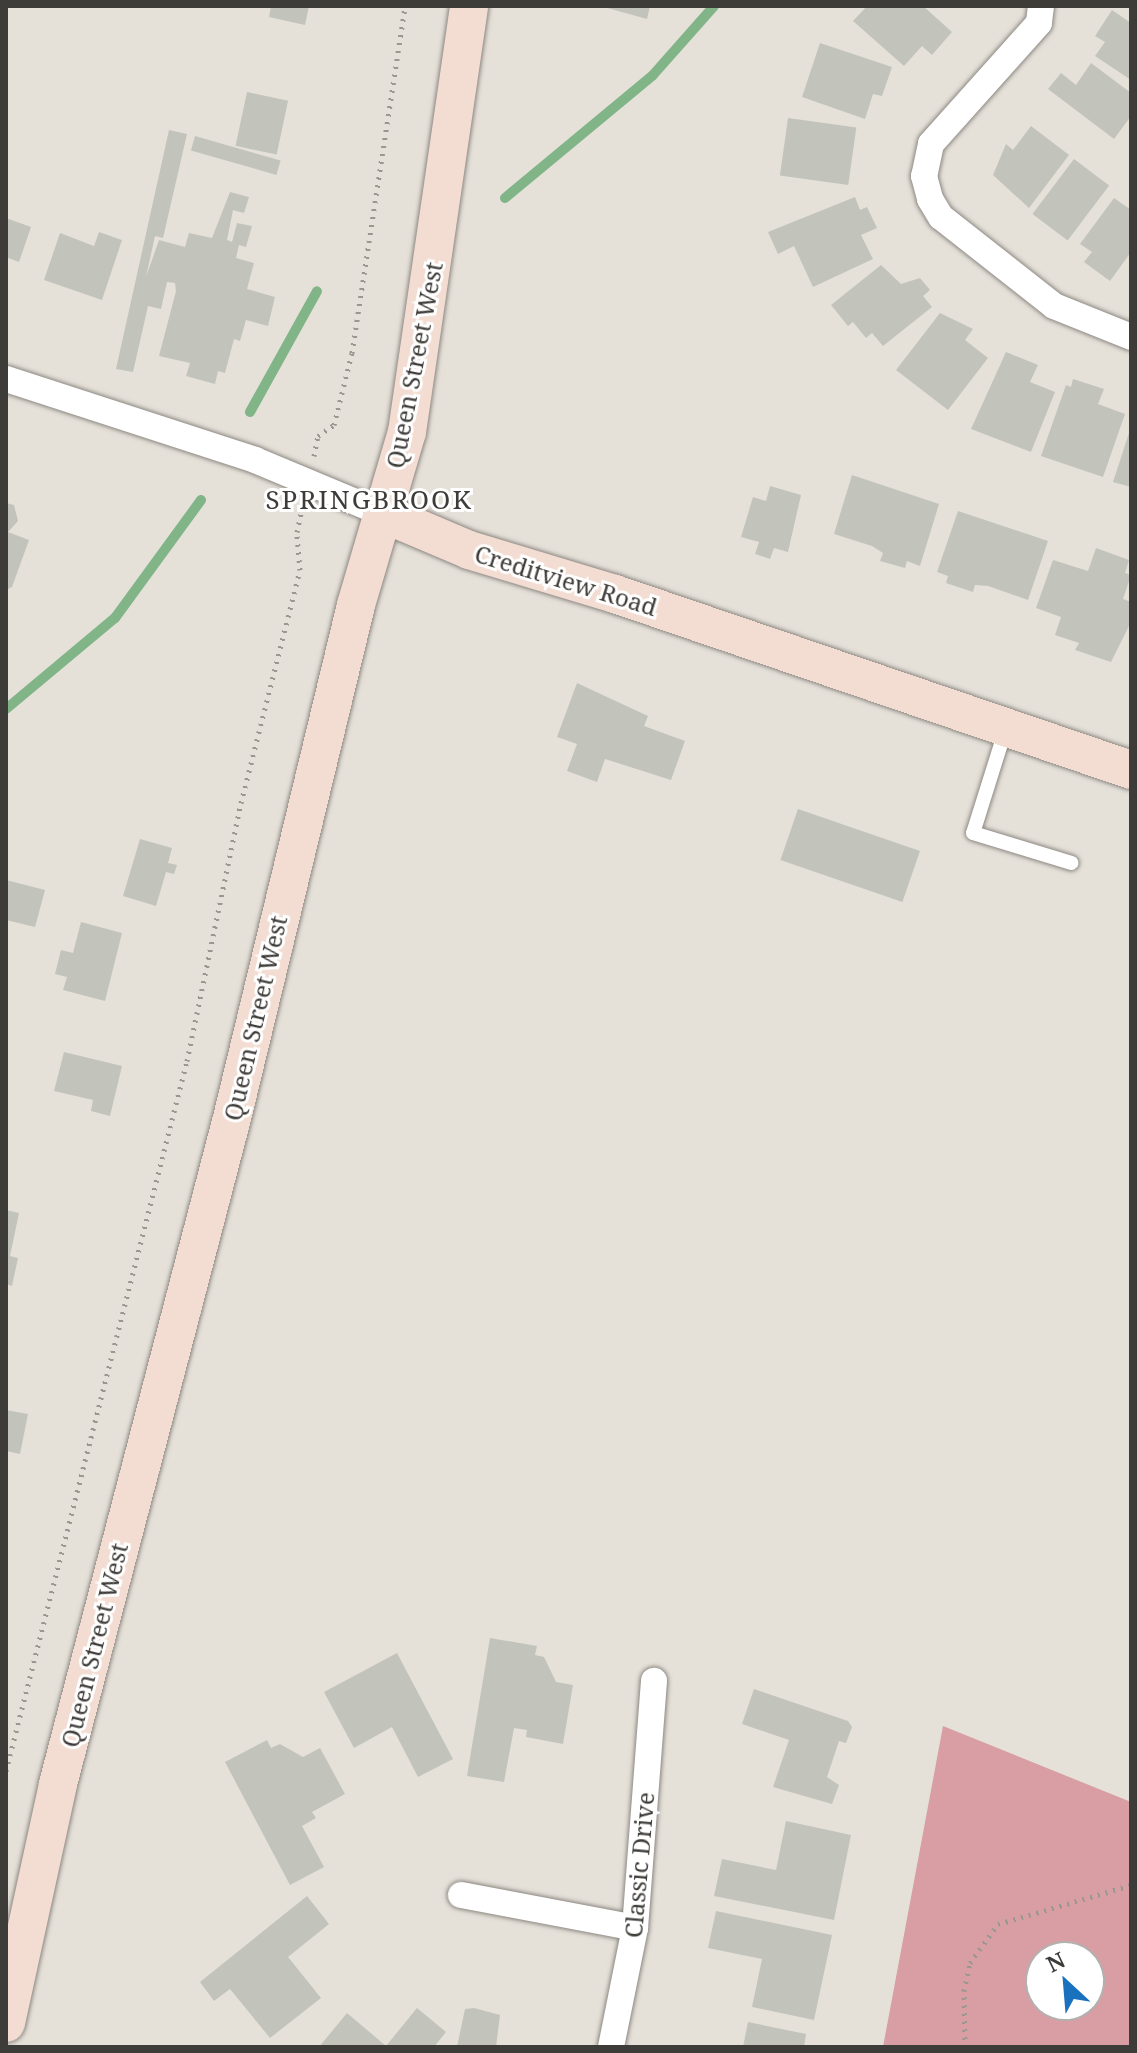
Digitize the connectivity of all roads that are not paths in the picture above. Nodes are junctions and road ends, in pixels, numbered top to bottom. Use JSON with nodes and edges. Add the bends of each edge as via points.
{"nodes":[{"id":1,"x":469,"y":6,"type":"edge"},
{"id":2,"x":1041,"y":6,"type":"edge"},
{"id":3,"x":1131,"y":337,"type":"edge"},
{"id":4,"x":6,"y":379,"type":"edge"},
{"id":5,"x":382,"y":513,"type":"junction"},
{"id":6,"x":1006,"y":727,"type":"junction"},
{"id":7,"x":1131,"y":770,"type":"edge"},
{"id":8,"x":1072,"y":863,"type":"dead end"},
{"id":9,"x":654,"y":1681,"type":"dead end"},
{"id":10,"x":461,"y":1895,"type":"dead end"},
{"id":11,"x":635,"y":1928,"type":"junction"},
{"id":12,"x":6,"y":2023,"type":"edge"},
{"id":13,"x":611,"y":2047,"type":"edge"}],
"edges":[{"from":1,"to":5,"type":"main road","name":"Queen Street West","via":[[407,432]]},
{"from":2,"to":3,"type":"street","via":[[1039,23],[931,144],[924,176],[930,199],[941,217],[1054,306]]},
{"from":4,"to":5,"type":"street","name":"Creditview Road","via":[[255,460]]},
{"from":5,"to":6,"type":"main road","name":"Creditview Road","via":[[469,550]]},
{"from":5,"to":12,"type":"main road","name":"Queen Street West","via":[[58,1784]]},
{"from":6,"to":7,"type":"main road","name":"Creditview Road"},
{"from":6,"to":8,"type":"lane","via":[[973,833]]},
{"from":9,"to":11,"type":"street","name":"Classic Drive"},
{"from":10,"to":11,"type":"street"},
{"from":11,"to":13,"type":"street","name":"Classic Drive"}]}
